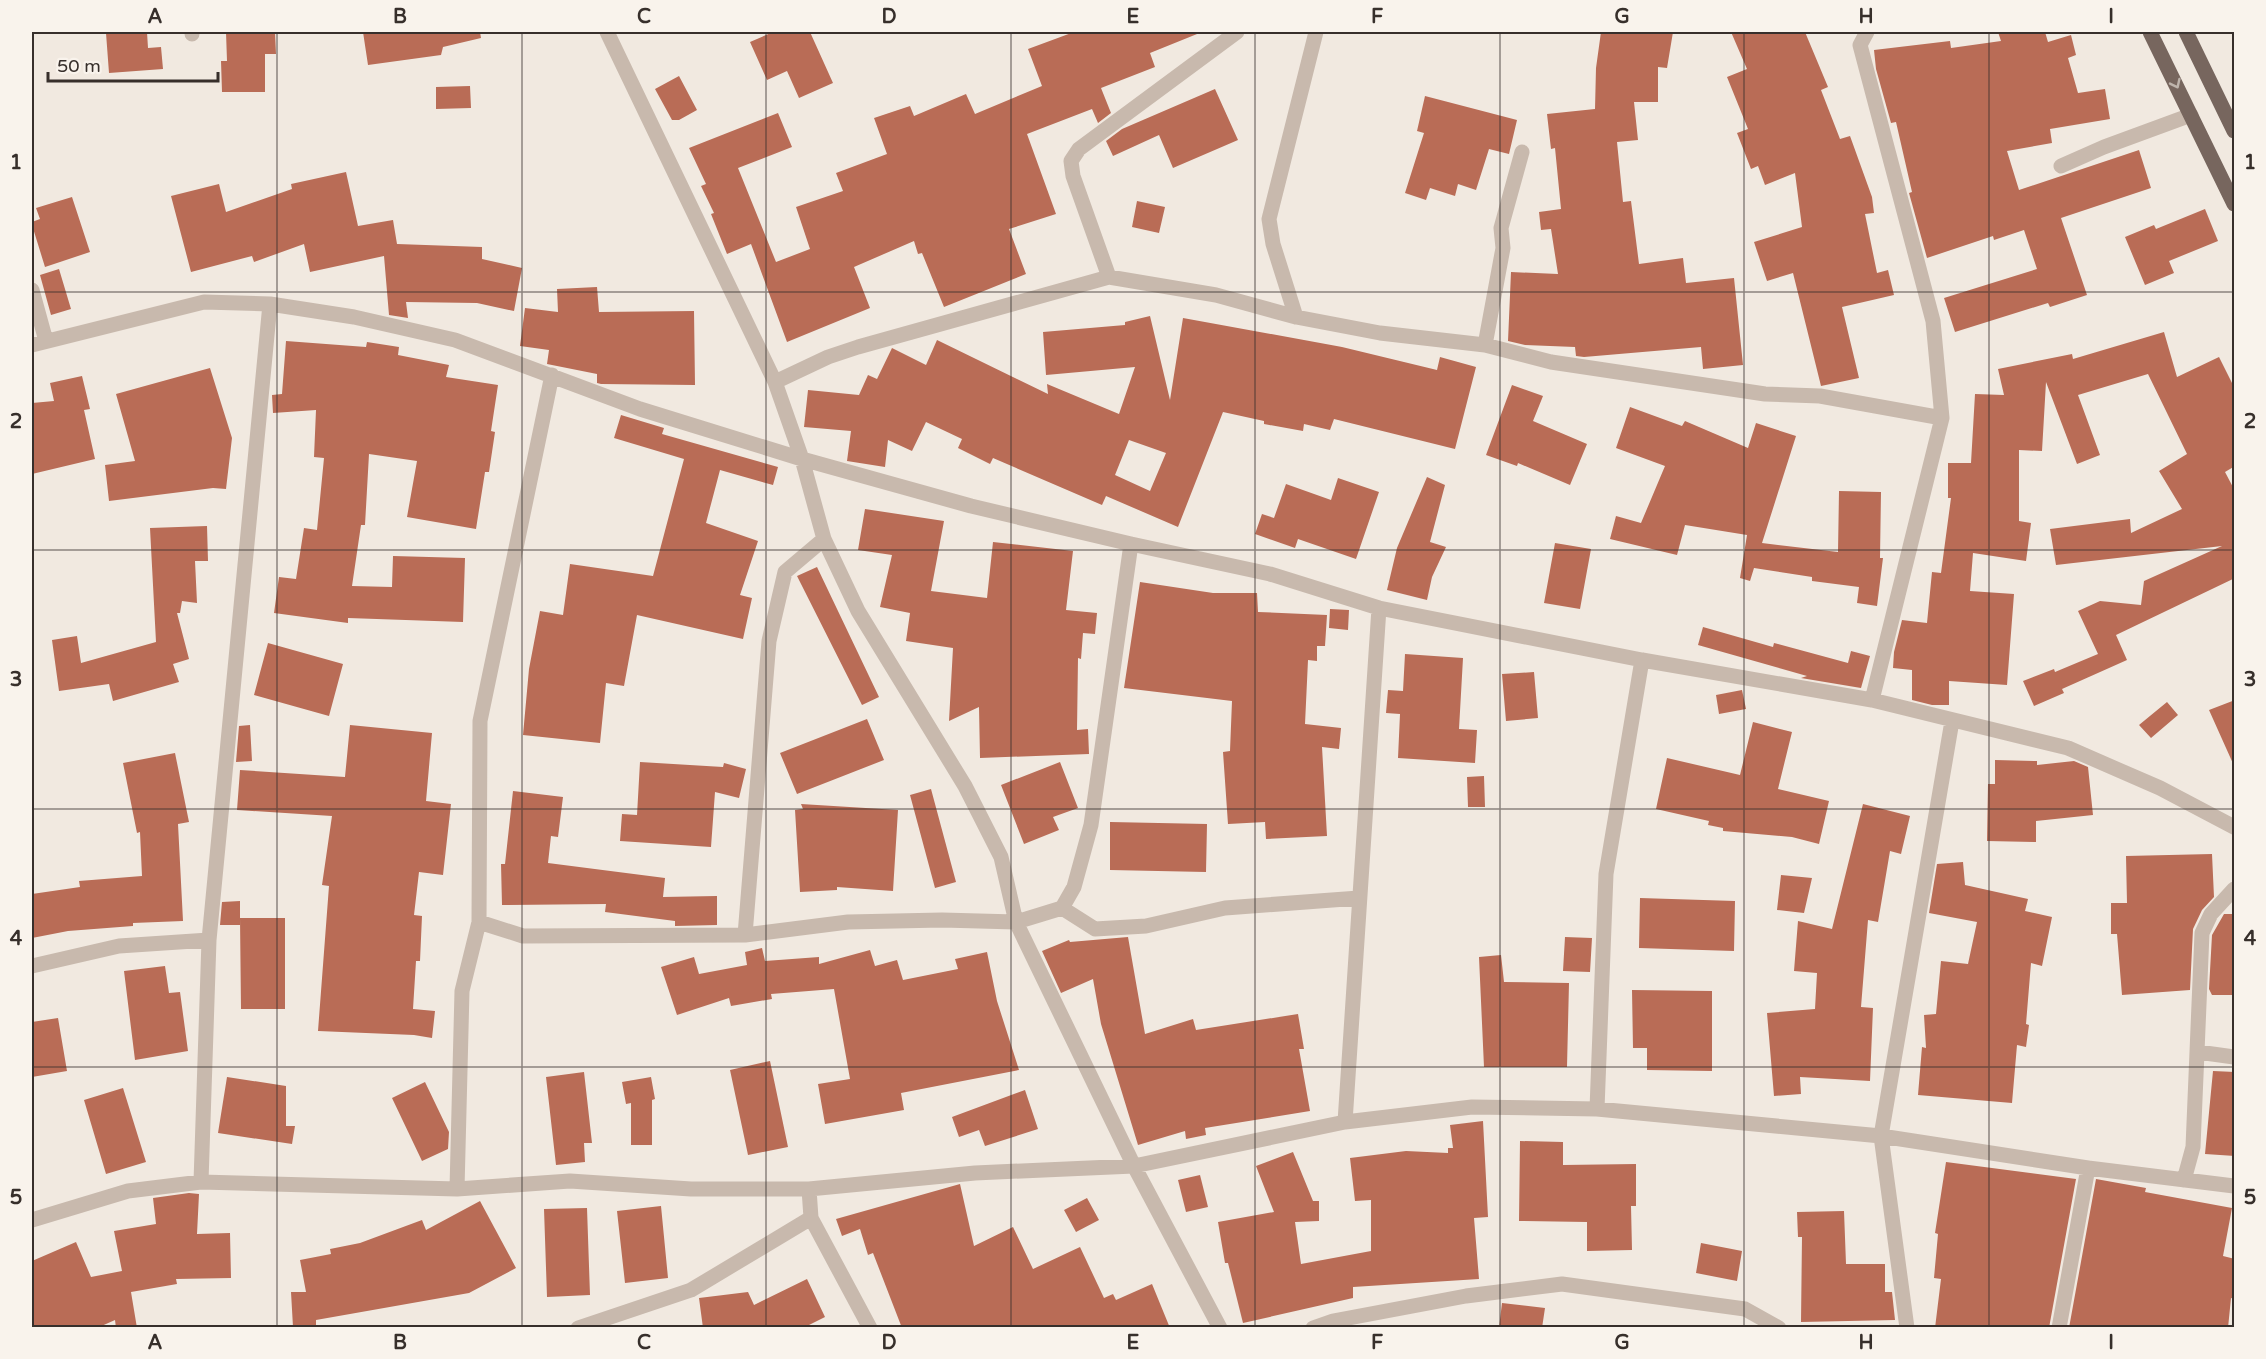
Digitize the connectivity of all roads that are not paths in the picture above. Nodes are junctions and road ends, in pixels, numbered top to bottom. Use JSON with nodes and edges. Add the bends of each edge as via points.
{"nodes":[{"id":1,"x":607,"y":32,"type":"edge"},
{"id":2,"x":1237,"y":32,"type":"edge"},
{"id":3,"x":1316,"y":32,"type":"edge"},
{"id":4,"x":1867,"y":32,"type":"edge"},
{"id":5,"x":2150,"y":32,"type":"edge"},
{"id":6,"x":2186,"y":32,"type":"edge"},
{"id":7,"x":2191,"y":115,"type":"junction"},
{"id":8,"x":2235,"y":131,"type":"edge"},
{"id":9,"x":1522,"y":152,"type":"dead end"},
{"id":10,"x":2061,"y":166,"type":"dead end"},
{"id":11,"x":2235,"y":204,"type":"edge"},
{"id":12,"x":1109,"y":277,"type":"junction"},
{"id":13,"x":32,"y":290,"type":"edge"},
{"id":14,"x":270,"y":304,"type":"junction"},
{"id":15,"x":1296,"y":317,"type":"junction"},
{"id":16,"x":39,"y":343,"type":"edge"},
{"id":17,"x":1485,"y":345,"type":"junction"},
{"id":18,"x":552,"y":375,"type":"junction"},
{"id":19,"x":775,"y":382,"type":"junction"},
{"id":20,"x":1942,"y":418,"type":"junction"},
{"id":21,"x":802,"y":459,"type":"junction"},
{"id":22,"x":824,"y":540,"type":"junction"},
{"id":23,"x":1131,"y":544,"type":"junction"},
{"id":24,"x":1378,"y":608,"type":"junction"},
{"id":25,"x":1642,"y":660,"type":"junction"},
{"id":26,"x":1872,"y":700,"type":"junction"},
{"id":27,"x":1952,"y":721,"type":"junction"},
{"id":28,"x":2235,"y":827,"type":"edge"},
{"id":29,"x":2235,"y":889,"type":"edge"},
{"id":30,"x":1359,"y":898,"type":"junction"},
{"id":31,"x":1062,"y":908,"type":"junction"},
{"id":32,"x":479,"y":922,"type":"junction"},
{"id":33,"x":1016,"y":922,"type":"junction"},
{"id":34,"x":745,"y":936,"type":"junction"},
{"id":35,"x":209,"y":940,"type":"junction"},
{"id":36,"x":32,"y":966,"type":"edge"},
{"id":37,"x":2198,"y":1052,"type":"junction"},
{"id":38,"x":2235,"y":1057,"type":"edge"},
{"id":39,"x":1597,"y":1109,"type":"junction"},
{"id":40,"x":1345,"y":1122,"type":"junction"},
{"id":41,"x":1881,"y":1136,"type":"junction"},
{"id":42,"x":1134,"y":1166,"type":"junction"},
{"id":43,"x":2088,"y":1168,"type":"junction"},
{"id":44,"x":2184,"y":1180,"type":"junction"},
{"id":45,"x":201,"y":1182,"type":"junction"},
{"id":46,"x":2235,"y":1186,"type":"edge"},
{"id":47,"x":457,"y":1189,"type":"junction"},
{"id":48,"x":809,"y":1189,"type":"junction"},
{"id":49,"x":811,"y":1218,"type":"junction"},
{"id":50,"x":32,"y":1220,"type":"edge"},
{"id":51,"x":579,"y":1327,"type":"edge"},
{"id":52,"x":870,"y":1328,"type":"edge"},
{"id":53,"x":1220,"y":1328,"type":"edge"},
{"id":54,"x":1313,"y":1328,"type":"edge"},
{"id":55,"x":1779,"y":1328,"type":"edge"},
{"id":56,"x":1907,"y":1328,"type":"edge"},
{"id":57,"x":2060,"y":1328,"type":"edge"}],
"edges":[{"from":1,"to":19,"type":"street"},
{"from":2,"to":12,"type":"street","via":[[1079,148],[1071,161]]},
{"from":3,"to":15,"type":"street","via":[[1269,219]]},
{"from":4,"to":20,"type":"street","via":[[1860,45],[1933,321]]},
{"from":5,"to":7,"type":"main road","one_way":true},
{"from":6,"to":8,"type":"main road"},
{"from":7,"to":10,"type":"street"},
{"from":7,"to":11,"type":"main road"},
{"from":9,"to":17,"type":"street","via":[[1502,228],[1503,248]]},
{"from":12,"to":15,"type":"street","via":[[1216,295]]},
{"from":12,"to":19,"type":"street","via":[[848,350]]},
{"from":13,"to":16,"type":"street"},
{"from":14,"to":16,"type":"street","via":[[204,302]]},
{"from":14,"to":18,"type":"street","via":[[354,317],[455,340]]},
{"from":14,"to":35,"type":"street"},
{"from":15,"to":17,"type":"street","via":[[1380,333]]},
{"from":17,"to":20,"type":"street","via":[[1551,362],[1765,394],[1820,396]]},
{"from":18,"to":21,"type":"street","via":[[640,409]]},
{"from":18,"to":32,"type":"street","via":[[480,721]]},
{"from":19,"to":21,"type":"street"},
{"from":20,"to":26,"type":"street"},
{"from":21,"to":22,"type":"street"},
{"from":21,"to":23,"type":"street","via":[[970,506]]},
{"from":22,"to":33,"type":"street","via":[[858,610],[965,786],[1001,857]]},
{"from":22,"to":34,"type":"street","via":[[785,572],[769,641]]},
{"from":23,"to":24,"type":"street","via":[[1270,574]]},
{"from":23,"to":31,"type":"street","via":[[1091,825],[1074,887]]},
{"from":24,"to":25,"type":"street"},
{"from":24,"to":30,"type":"street"},
{"from":25,"to":26,"type":"street"},
{"from":25,"to":39,"type":"street","via":[[1606,874]]},
{"from":26,"to":27,"type":"street"},
{"from":27,"to":28,"type":"street","via":[[2068,748],[2160,788]]},
{"from":27,"to":41,"type":"street"},
{"from":29,"to":37,"type":"street","via":[[2211,914],[2202,933]]},
{"from":30,"to":31,"type":"street","via":[[1225,909],[1146,926],[1095,929]]},
{"from":30,"to":40,"type":"street"},
{"from":31,"to":33,"type":"street"},
{"from":32,"to":34,"type":"street","via":[[523,936]]},
{"from":32,"to":47,"type":"street","via":[[462,991]]},
{"from":33,"to":34,"type":"street","via":[[848,922]]},
{"from":33,"to":42,"type":"street"},
{"from":35,"to":36,"type":"street","via":[[119,946]]},
{"from":35,"to":45,"type":"street"},
{"from":37,"to":38,"type":"street"},
{"from":37,"to":44,"type":"street","via":[[2193,1147]]},
{"from":39,"to":40,"type":"street","via":[[1472,1107]]},
{"from":39,"to":41,"type":"street"},
{"from":40,"to":42,"type":"street"},
{"from":41,"to":43,"type":"street"},
{"from":41,"to":56,"type":"street"},
{"from":42,"to":48,"type":"street","via":[[975,1173]]},
{"from":42,"to":53,"type":"street"},
{"from":43,"to":44,"type":"street"},
{"from":43,"to":57,"type":"street"},
{"from":44,"to":46,"type":"street"},
{"from":45,"to":47,"type":"street"},
{"from":45,"to":50,"type":"street","via":[[128,1191]]},
{"from":47,"to":48,"type":"street","via":[[570,1181],[692,1189]]},
{"from":48,"to":49,"type":"street"},
{"from":49,"to":51,"type":"street","via":[[691,1290]]},
{"from":49,"to":52,"type":"street"},
{"from":54,"to":55,"type":"street","via":[[1466,1296],[1562,1284],[1745,1310]]}]}
